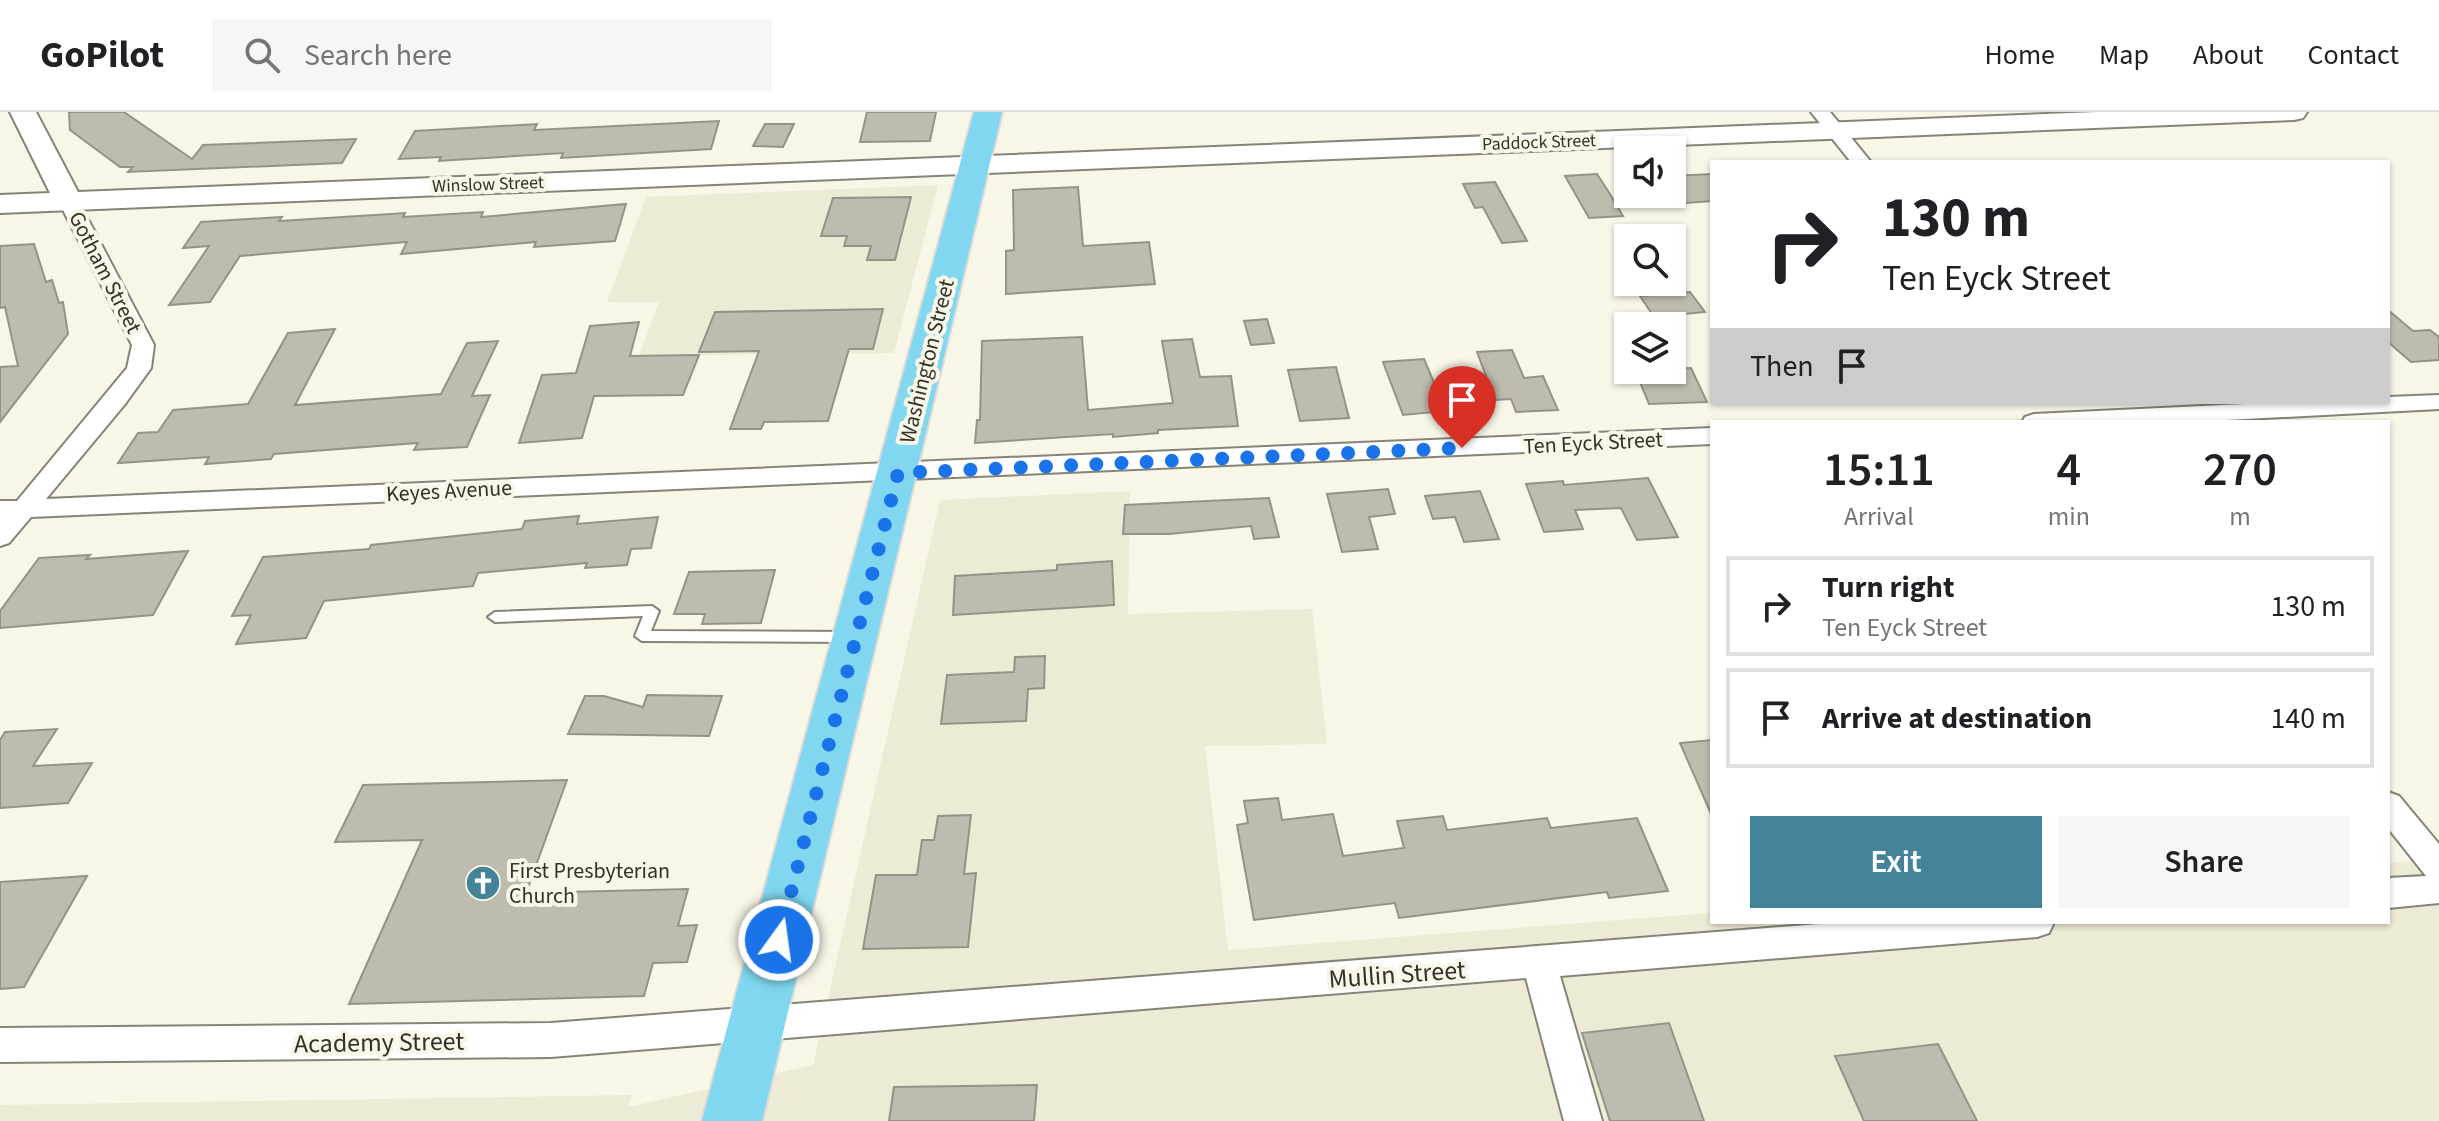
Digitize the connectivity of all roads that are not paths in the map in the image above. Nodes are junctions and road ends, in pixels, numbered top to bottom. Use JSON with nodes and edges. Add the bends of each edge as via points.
{"nodes":[{"id":1,"x":23,"y":112,"type":"edge"},
{"id":2,"x":988,"y":112,"type":"edge"},
{"id":3,"x":2294,"y":112,"type":"edge"},
{"id":4,"x":1828,"y":121,"type":"edge"},
{"id":5,"x":1859,"y":160,"type":"edge"},
{"id":6,"x":975,"y":164,"type":"junction"},
{"id":7,"x":69,"y":202,"type":"junction"},
{"id":8,"x":0,"y":204,"type":"edge"},
{"id":9,"x":2439,"y":402,"type":"edge"},
{"id":10,"x":2382,"y":404,"type":"edge"},
{"id":11,"x":2390,"y":404,"type":"edge"},
{"id":12,"x":2069,"y":415,"type":"edge"},
{"id":13,"x":2044,"y":420,"type":"edge"},
{"id":14,"x":1710,"y":436,"type":"edge"},
{"id":15,"x":898,"y":473,"type":"junction"},
{"id":16,"x":12,"y":509,"type":"edge"},
{"id":17,"x":0,"y":537,"type":"edge"},
{"id":18,"x":495,"y":617,"type":"dead end"},
{"id":19,"x":856,"y":637,"type":"junction"},
{"id":20,"x":2390,"y":807,"type":"edge"},
{"id":21,"x":2439,"y":868,"type":"edge"},
{"id":22,"x":2439,"y":889,"type":"edge"},
{"id":23,"x":2390,"y":893,"type":"edge"},
{"id":24,"x":2013,"y":924,"type":"edge"},
{"id":25,"x":1539,"y":963,"type":"junction"},
{"id":26,"x":758,"y":1023,"type":"junction"},
{"id":27,"x":0,"y":1045,"type":"edge"},
{"id":28,"x":732,"y":1121,"type":"edge"},
{"id":29,"x":1583,"y":1121,"type":"edge"}],
"edges":[{"from":1,"to":7,"type":"main road","name":"Gotham Street"},
{"from":2,"to":6,"type":"main road","name":"Washington Street"},
{"from":3,"to":4,"type":"main road","name":"Paddock Street"},
{"from":4,"to":5,"type":"street"},
{"from":4,"to":6,"type":"main road","name":"Paddock Street"},
{"from":6,"to":7,"type":"main road","name":"Winslow Street"},
{"from":6,"to":15,"type":"main road","name":"Washington Street"},
{"from":7,"to":8,"type":"main road","name":"Winslow Street"},
{"from":7,"to":16,"type":"street","name":"Gotham Street","via":[[143,345],[139,368],[117,399]]},
{"from":9,"to":11,"type":"street"},
{"from":10,"to":12,"type":"street"},
{"from":12,"to":13,"type":"street"},
{"from":14,"to":15,"type":"street","name":"Ten Eyck Street"},
{"from":15,"to":16,"type":"street","name":"Keyes Avenue"},
{"from":15,"to":19,"type":"main road","name":"Washington Street"},
{"from":16,"to":17,"type":"street","name":"Gotham Street"},
{"from":18,"to":19,"type":"lane","via":[[652,611],[642,636]]},
{"from":19,"to":26,"type":"main road","name":"Washington Street"},
{"from":20,"to":21,"type":"street"},
{"from":22,"to":23,"type":"street"},
{"from":24,"to":25,"type":"street","name":"Mullin Street"},
{"from":25,"to":26,"type":"street","name":"Mullin Street"},
{"from":25,"to":29,"type":"street"},
{"from":26,"to":27,"type":"street","name":"Academy Street","via":[[551,1040]]},
{"from":26,"to":28,"type":"main road","name":"Washington Street"}]}
